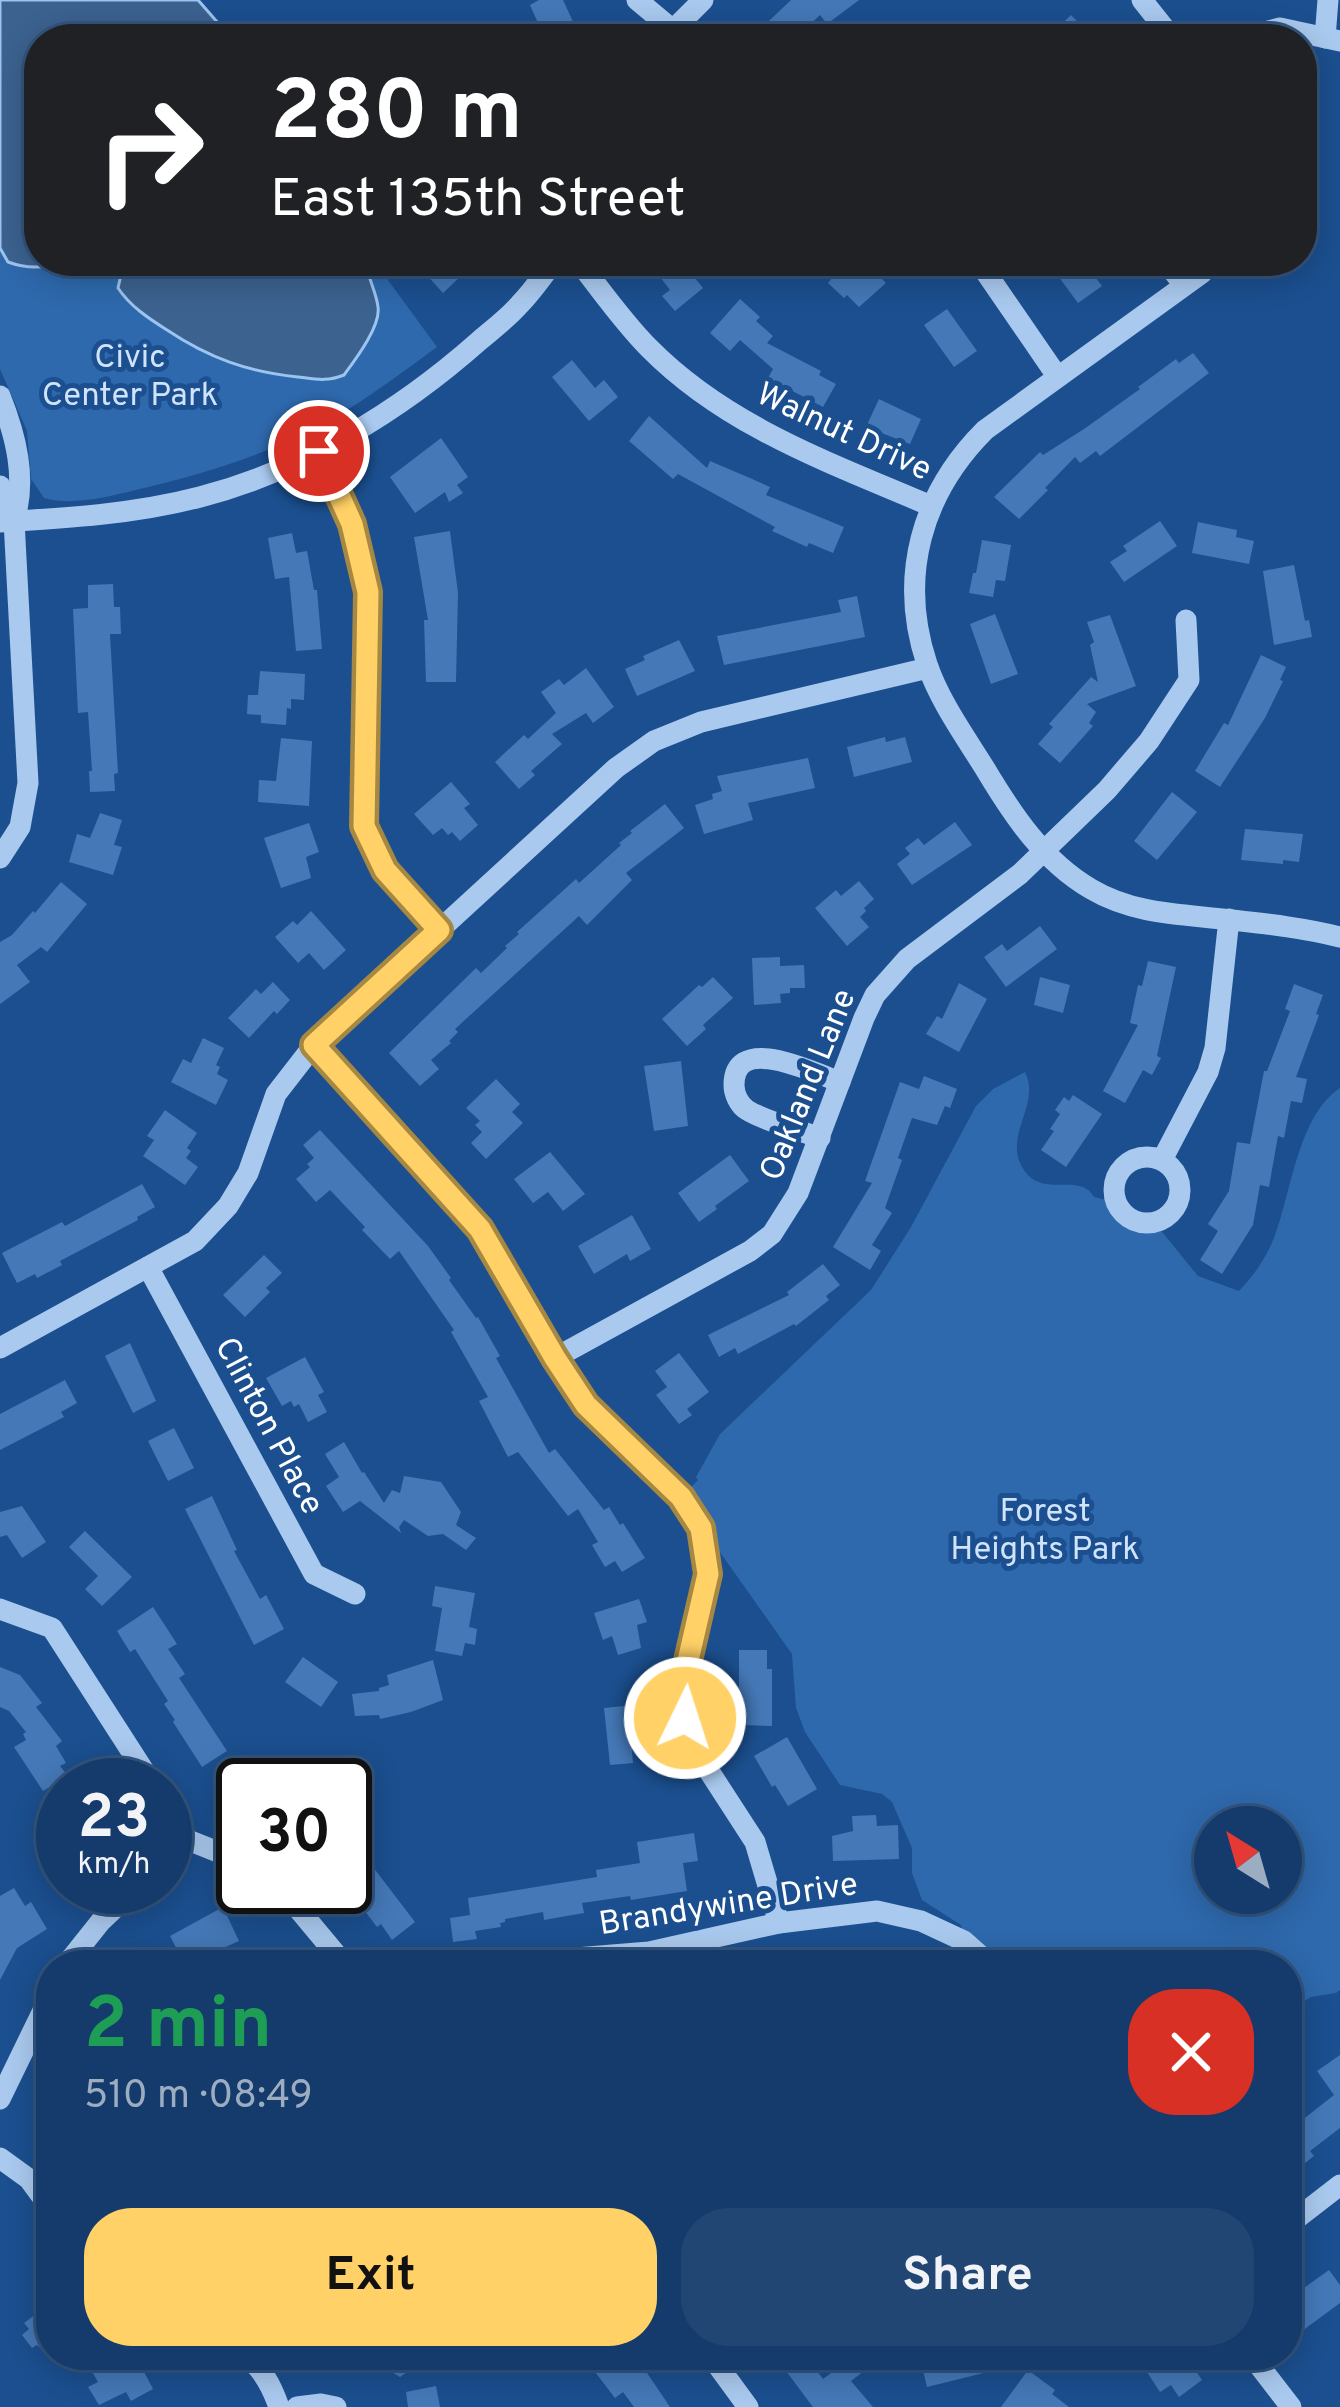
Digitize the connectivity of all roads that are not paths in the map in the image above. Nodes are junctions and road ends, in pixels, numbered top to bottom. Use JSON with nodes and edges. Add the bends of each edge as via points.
{"nodes":[{"id":1,"x":637,"y":0,"type":"edge"},
{"id":2,"x":703,"y":0,"type":"edge"},
{"id":3,"x":1142,"y":0,"type":"edge"},
{"id":4,"x":1328,"y":0,"type":"edge"},
{"id":5,"x":661,"y":24,"type":"edge"},
{"id":6,"x":680,"y":24,"type":"edge"},
{"id":7,"x":1161,"y":24,"type":"edge"},
{"id":8,"x":1333,"y":40,"type":"edge"},
{"id":9,"x":543,"y":276,"type":"edge"},
{"id":10,"x":590,"y":276,"type":"edge"},
{"id":11,"x":987,"y":276,"type":"edge"},
{"id":12,"x":1176,"y":276,"type":"edge"},
{"id":13,"x":1196,"y":276,"type":"edge"},
{"id":14,"x":1184,"y":286,"type":"junction"},
{"id":15,"x":1057,"y":376,"type":"junction"},
{"id":16,"x":0,"y":396,"type":"edge"},
{"id":17,"x":319,"y":451,"type":"junction"},
{"id":18,"x":0,"y":486,"type":"edge"},
{"id":19,"x":932,"y":506,"type":"junction"},
{"id":20,"x":7,"y":522,"type":"edge"},
{"id":21,"x":1186,"y":620,"type":"dead end"},
{"id":22,"x":928,"y":668,"type":"junction"},
{"id":23,"x":1043,"y":851,"type":"junction"},
{"id":24,"x":0,"y":858,"type":"edge"},
{"id":25,"x":1229,"y":919,"type":"junction"},
{"id":26,"x":439,"y":930,"type":"junction"},
{"id":27,"x":1340,"y":937,"type":"edge"},
{"id":28,"x":314,"y":1045,"type":"junction"},
{"id":29,"x":839,"y":1082,"type":"junction"},
{"id":30,"x":820,"y":1138,"type":"junction"},
{"id":31,"x":1162,"y":1160,"type":"dead end"},
{"id":32,"x":148,"y":1267,"type":"junction"},
{"id":33,"x":0,"y":1348,"type":"edge"},
{"id":34,"x":555,"y":1358,"type":"junction"},
{"id":35,"x":355,"y":1594,"type":"dead end"},
{"id":36,"x":0,"y":1609,"type":"edge"},
{"id":37,"x":136,"y":1758,"type":"edge"},
{"id":38,"x":108,"y":1914,"type":"edge"},
{"id":39,"x":302,"y":1914,"type":"edge"},
{"id":40,"x":779,"y":1923,"type":"junction"},
{"id":41,"x":78,"y":1950,"type":"edge"},
{"id":42,"x":332,"y":1950,"type":"edge"},
{"id":43,"x":658,"y":1950,"type":"edge"},
{"id":44,"x":974,"y":1950,"type":"edge"},
{"id":45,"x":36,"y":2025,"type":"edge"},
{"id":46,"x":0,"y":2099,"type":"edge"},
{"id":47,"x":0,"y":2158,"type":"edge"},
{"id":48,"x":1340,"y":2185,"type":"edge"},
{"id":49,"x":36,"y":2189,"type":"edge"},
{"id":50,"x":1302,"y":2214,"type":"edge"},
{"id":51,"x":260,"y":2370,"type":"edge"},
{"id":52,"x":721,"y":2370,"type":"edge"},
{"id":53,"x":1263,"y":2370,"type":"edge"},
{"id":54,"x":280,"y":2407,"type":"edge"},
{"id":55,"x":297,"y":2407,"type":"edge"},
{"id":56,"x":336,"y":2407,"type":"edge"},
{"id":57,"x":748,"y":2407,"type":"edge"},
{"id":58,"x":1291,"y":2407,"type":"edge"}],
"edges":[{"from":1,"to":5,"type":"street"},
{"from":2,"to":6,"type":"street"},
{"from":3,"to":7,"type":"street"},
{"from":4,"to":8,"type":"street"},
{"from":9,"to":17,"type":"street","via":[[452,366]]},
{"from":10,"to":19,"type":"street","name":"Walnut Drive","via":[[648,347],[713,403],[781,442]]},
{"from":11,"to":15,"type":"street"},
{"from":12,"to":14,"type":"street"},
{"from":13,"to":14,"type":"street"},
{"from":14,"to":15,"type":"street"},
{"from":15,"to":19,"type":"street","via":[[967,448]]},
{"from":16,"to":20,"type":"street","via":[[21,495]]},
{"from":17,"to":20,"type":"street","via":[[202,496]]},
{"from":17,"to":26,"type":"street","via":[[352,524],[368,592],[364,826],[385,870]]},
{"from":18,"to":20,"type":"street"},
{"from":19,"to":22,"type":"street","via":[[913,593]]},
{"from":20,"to":24,"type":"street","via":[[28,782],[20,827]]},
{"from":21,"to":23,"type":"street","name":"Oakland Lane","via":[[1189,680],[1177,701],[1107,790]]},
{"from":22,"to":23,"type":"street","via":[[1012,814]]},
{"from":22,"to":26,"type":"street","via":[[701,722],[654,741]]},
{"from":23,"to":25,"type":"street","via":[[1092,890],[1155,914]]},
{"from":23,"to":29,"type":"street","name":"Oakland Lane","via":[[891,975]]},
{"from":25,"to":27,"type":"street"},
{"from":25,"to":31,"type":"street","via":[[1215,1048]]},
{"from":26,"to":28,"type":"street"},
{"from":28,"to":32,"type":"street","via":[[276,1094],[228,1206],[195,1240]]},
{"from":28,"to":34,"type":"street","via":[[480,1229]]},
{"from":29,"to":30,"type":"street","name":"Oakland Lane"},
{"from":29,"to":30,"type":"street","via":[[765,1056],[748,1061],[734,1079],[747,1110]]},
{"from":30,"to":34,"type":"street","name":"Oakland Lane","via":[[772,1234]]},
{"from":32,"to":33,"type":"street"},
{"from":32,"to":35,"type":"street","name":"Clinton Place","via":[[314,1574]]},
{"from":34,"to":40,"type":"street","via":[[586,1405],[681,1497],[701,1528],[708,1574],[684,1678],[685,1718],[698,1754],[754,1842]]},
{"from":36,"to":37,"type":"street","via":[[52,1628]]},
{"from":38,"to":41,"type":"street"},
{"from":39,"to":42,"type":"street"},
{"from":40,"to":43,"type":"street","name":"Brandywine Drive"},
{"from":40,"to":44,"type":"street","name":"Brandywine Drive","via":[[877,1911],[921,1921]]},
{"from":45,"to":46,"type":"street"},
{"from":47,"to":49,"type":"street"},
{"from":48,"to":50,"type":"street"},
{"from":51,"to":54,"type":"street"},
{"from":52,"to":57,"type":"street"},
{"from":53,"to":58,"type":"street"},
{"from":55,"to":56,"type":"street"}]}
